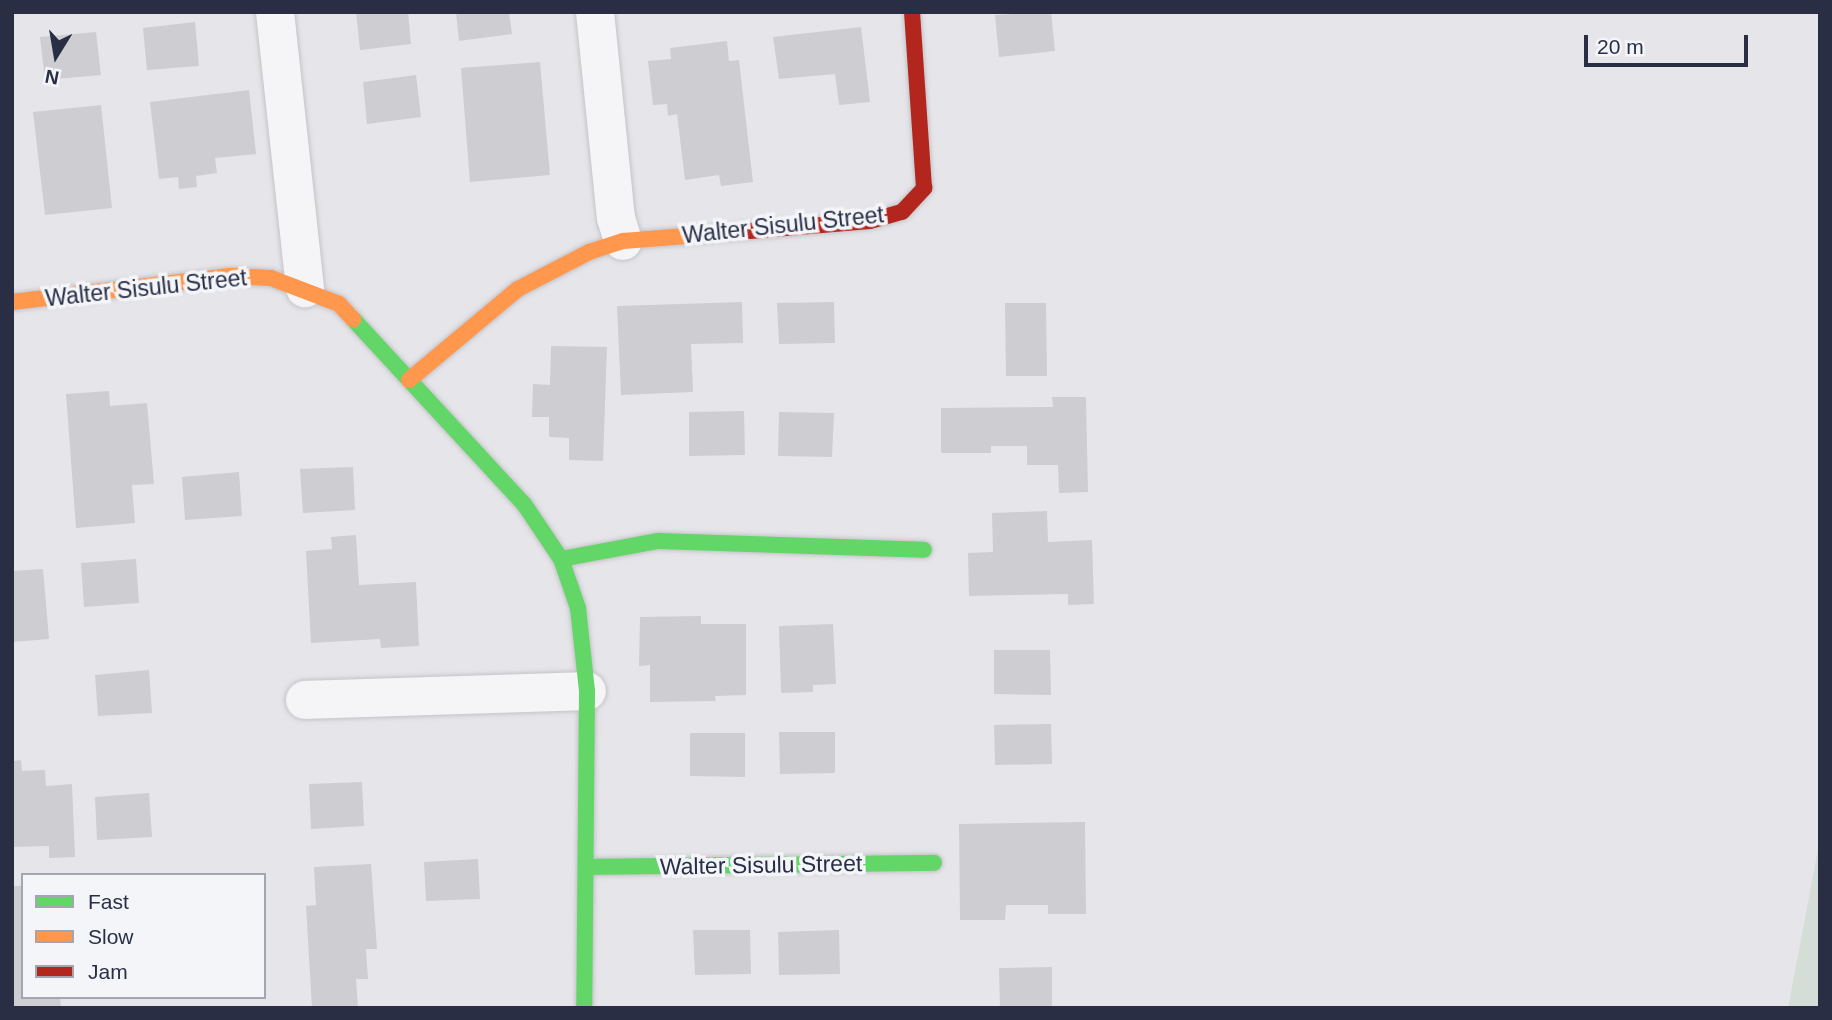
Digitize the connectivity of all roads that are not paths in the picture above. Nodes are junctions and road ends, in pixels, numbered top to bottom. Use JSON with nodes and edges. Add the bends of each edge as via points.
{"nodes":[{"id":1,"x":275,"y":12,"type":"edge"},
{"id":2,"x":595,"y":12,"type":"edge"},
{"id":3,"x":912,"y":12,"type":"edge"},
{"id":4,"x":623,"y":241,"type":"junction"},
{"id":5,"x":305,"y":288,"type":"junction"},
{"id":6,"x":12,"y":302,"type":"edge"},
{"id":7,"x":410,"y":380,"type":"junction"},
{"id":8,"x":924,"y":550,"type":"dead end"},
{"id":9,"x":561,"y":559,"type":"junction"},
{"id":10,"x":587,"y":691,"type":"junction"},
{"id":11,"x":305,"y":700,"type":"dead end"},
{"id":12,"x":934,"y":863,"type":"dead end"},
{"id":13,"x":587,"y":867,"type":"junction"},
{"id":14,"x":584,"y":1008,"type":"edge"}],
"edges":[{"from":1,"to":5,"type":"street"},
{"from":2,"to":4,"type":"street","via":[[616,218]]},
{"from":3,"to":4,"type":"street","name":"Walter Sisulu Street","via":[[926,173],[924,188],[901,212],[870,221]]},
{"from":4,"to":7,"type":"street","name":"Walter Sisulu Street","via":[[567,260],[518,289]]},
{"from":5,"to":6,"type":"street","name":"Walter Sisulu Street","via":[[271,278],[230,276]]},
{"from":5,"to":7,"type":"street","name":"Walter Sisulu Street","via":[[339,304]]},
{"from":7,"to":9,"type":"street","name":"Walter Sisulu Street","via":[[524,504]]},
{"from":8,"to":9,"type":"street","via":[[658,541]]},
{"from":9,"to":10,"type":"street","name":"Walter Sisulu Street","via":[[578,608]]},
{"from":10,"to":11,"type":"street"},
{"from":10,"to":13,"type":"street","name":"Walter Sisulu Street"},
{"from":12,"to":13,"type":"street","name":"Walter Sisulu Street"},
{"from":13,"to":14,"type":"street","name":"Walter Sisulu Street"}]}
